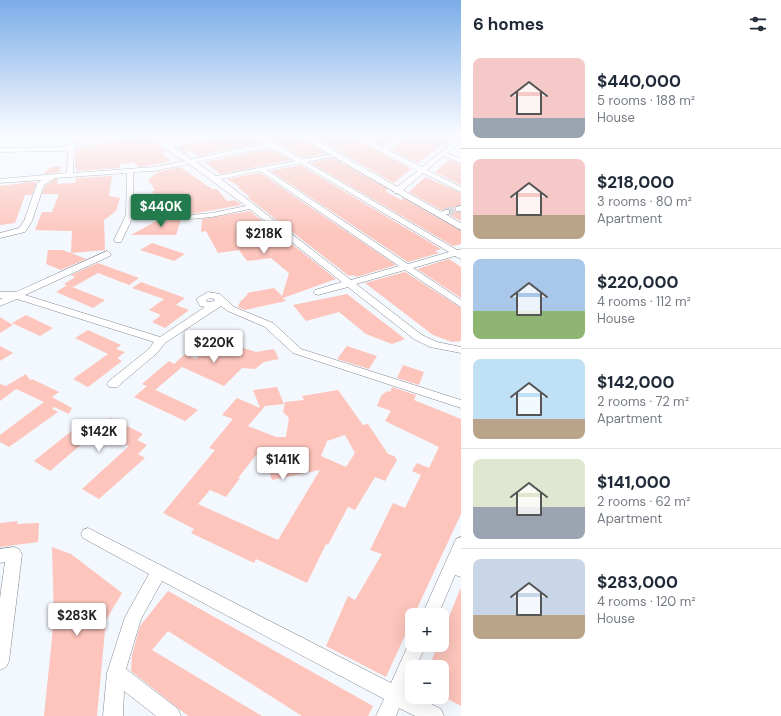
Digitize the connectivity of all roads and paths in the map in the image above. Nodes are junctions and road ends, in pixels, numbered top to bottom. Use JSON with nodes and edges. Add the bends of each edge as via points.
{"nodes":[{"id":1,"x":70,"y":168,"type":"edge"},
{"id":2,"x":156,"y":168,"type":"edge"},
{"id":3,"x":199,"y":168,"type":"edge"},
{"id":4,"x":259,"y":168,"type":"edge"},
{"id":5,"x":261,"y":168,"type":"edge"},
{"id":6,"x":314,"y":168,"type":"edge"},
{"id":7,"x":357,"y":168,"type":"edge"},
{"id":8,"x":418,"y":168,"type":"edge"},
{"id":9,"x":421,"y":170,"type":"junction"},
{"id":10,"x":130,"y":171,"type":"junction"},
{"id":11,"x":70,"y":174,"type":"junction"},
{"id":12,"x":54,"y":176,"type":"junction"},
{"id":13,"x":215,"y":178,"type":"junction"},
{"id":14,"x":0,"y":181,"type":"edge"},
{"id":15,"x":461,"y":190,"type":"edge"},
{"id":16,"x":397,"y":191,"type":"junction"},
{"id":17,"x":252,"y":207,"type":"junction"},
{"id":18,"x":130,"y":215,"type":"junction"},
{"id":19,"x":461,"y":227,"type":"edge"},
{"id":20,"x":0,"y":236,"type":"edge"},
{"id":21,"x":118,"y":240,"type":"dead end"},
{"id":22,"x":459,"y":253,"type":"edge"},
{"id":23,"x":107,"y":254,"type":"dead end"},
{"id":24,"x":408,"y":267,"type":"junction"},
{"id":25,"x":350,"y":284,"type":"junction"},
{"id":26,"x":318,"y":292,"type":"dead end"},
{"id":27,"x":0,"y":295,"type":"edge"},
{"id":28,"x":15,"y":295,"type":"junction"},
{"id":29,"x":0,"y":304,"type":"edge"},
{"id":30,"x":461,"y":304,"type":"edge"},
{"id":31,"x":161,"y":341,"type":"junction"},
{"id":32,"x":461,"y":350,"type":"edge"},
{"id":33,"x":113,"y":384,"type":"dead end"},
{"id":34,"x":461,"y":404,"type":"edge"},
{"id":35,"x":88,"y":534,"type":"dead end"},
{"id":36,"x":461,"y":543,"type":"edge"},
{"id":37,"x":0,"y":556,"type":"edge"},
{"id":38,"x":456,"y":567,"type":"edge"},
{"id":39,"x":159,"y":571,"type":"junction"},
{"id":40,"x":434,"y":608,"type":"edge"},
{"id":41,"x":414,"y":652,"type":"edge"},
{"id":42,"x":0,"y":661,"type":"edge"},
{"id":43,"x":116,"y":673,"type":"junction"},
{"id":44,"x":396,"y":695,"type":"junction"},
{"id":45,"x":113,"y":716,"type":"edge"},
{"id":46,"x":171,"y":716,"type":"edge"},
{"id":47,"x":386,"y":716,"type":"edge"},
{"id":48,"x":434,"y":716,"type":"edge"}],
"edges":[{"from":1,"to":11,"type":"street"},
{"from":2,"to":10,"type":"street"},
{"from":3,"to":13,"type":"street"},
{"from":4,"to":13,"type":"street"},
{"from":5,"to":24,"type":"street"},
{"from":6,"to":22,"type":"street"},
{"from":7,"to":16,"type":"street"},
{"from":8,"to":9,"type":"street"},
{"from":9,"to":15,"type":"street"},
{"from":9,"to":16,"type":"street"},
{"from":10,"to":11,"type":"street"},
{"from":10,"to":18,"type":"street"},
{"from":11,"to":12,"type":"street"},
{"from":12,"to":14,"type":"street"},
{"from":12,"to":20,"type":"street","via":[[41,184],[28,221],[22,230]]},
{"from":13,"to":17,"type":"street"},
{"from":16,"to":19,"type":"street","via":[[442,213]]},
{"from":17,"to":18,"type":"street","via":[[191,217]]},
{"from":17,"to":25,"type":"street"},
{"from":18,"to":21,"type":"street"},
{"from":22,"to":24,"type":"street"},
{"from":23,"to":28,"type":"street"},
{"from":24,"to":25,"type":"street"},
{"from":24,"to":30,"type":"street"},
{"from":25,"to":26,"type":"street"},
{"from":25,"to":32,"type":"street","via":[[418,337],[434,345]]},
{"from":27,"to":28,"type":"street"},
{"from":28,"to":29,"type":"street"},
{"from":28,"to":31,"type":"street"},
{"from":31,"to":33,"type":"street","via":[[153,351]]},
{"from":31,"to":34,"type":"street","via":[[217,302],[269,325],[297,351]]},
{"from":35,"to":39,"type":"street"},
{"from":36,"to":38,"type":"street"},
{"from":37,"to":42,"type":"street","via":[[14,554]]},
{"from":38,"to":40,"type":"street"},
{"from":39,"to":43,"type":"street","via":[[133,617]]},
{"from":39,"to":44,"type":"street"},
{"from":41,"to":44,"type":"street"},
{"from":43,"to":45,"type":"street"},
{"from":43,"to":46,"type":"street"},
{"from":44,"to":47,"type":"street"},
{"from":44,"to":48,"type":"street"}]}
